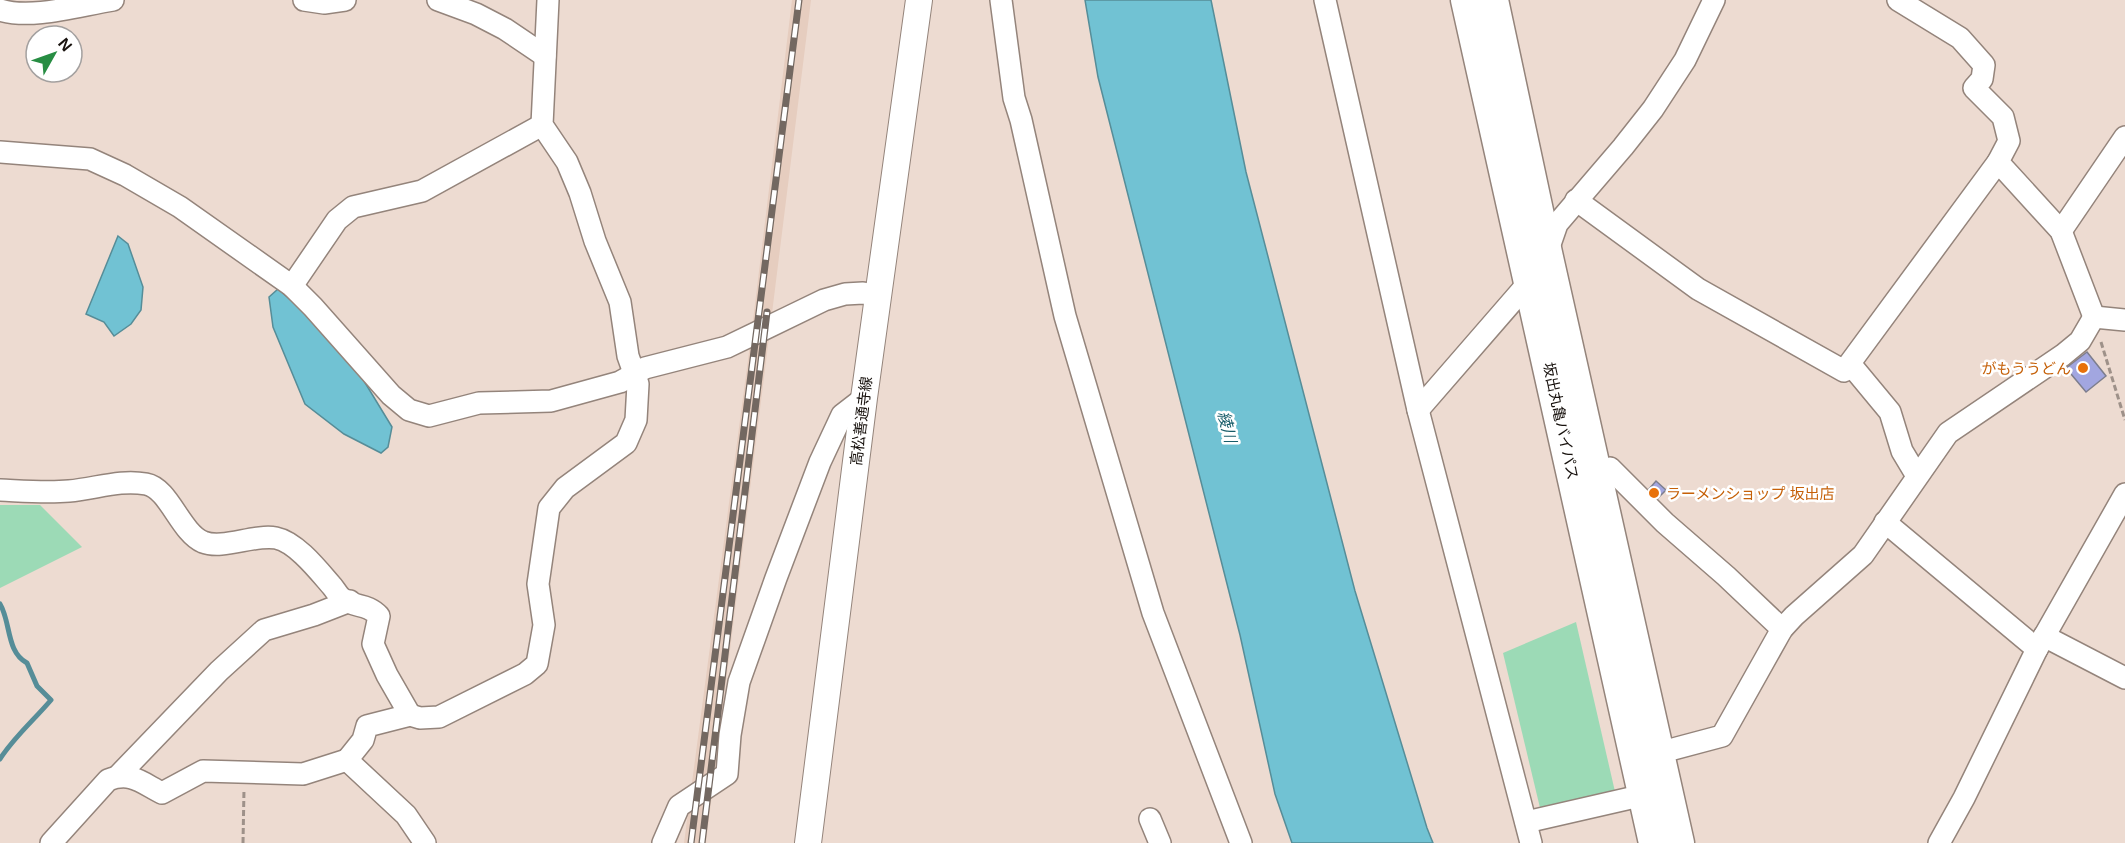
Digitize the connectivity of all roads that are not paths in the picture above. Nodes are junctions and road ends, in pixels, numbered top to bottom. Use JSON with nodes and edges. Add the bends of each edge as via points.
{"nodes":[{"id":1,"x":113,"y":0,"type":"edge"},
{"id":2,"x":304,"y":0,"type":"edge"},
{"id":3,"x":345,"y":0,"type":"edge"},
{"id":4,"x":438,"y":0,"type":"edge"},
{"id":5,"x":548,"y":0,"type":"edge"},
{"id":6,"x":919,"y":0,"type":"edge"},
{"id":7,"x":1001,"y":0,"type":"edge"},
{"id":8,"x":1325,"y":0,"type":"edge"},
{"id":9,"x":1466,"y":0,"type":"edge"},
{"id":10,"x":1493,"y":0,"type":"edge"},
{"id":11,"x":1714,"y":0,"type":"edge"},
{"id":12,"x":1898,"y":0,"type":"edge"},
{"id":13,"x":0,"y":10,"type":"edge"},
{"id":14,"x":545,"y":56,"type":"junction"},
{"id":15,"x":542,"y":125,"type":"junction"},
{"id":16,"x":2125,"y":137,"type":"edge"},
{"id":17,"x":0,"y":152,"type":"edge"},
{"id":18,"x":1998,"y":162,"type":"junction"},
{"id":19,"x":1576,"y":200,"type":"junction"},
{"id":20,"x":2061,"y":231,"type":"junction"},
{"id":21,"x":1547,"y":253,"type":"junction"},
{"id":22,"x":1530,"y":281,"type":"junction"},
{"id":23,"x":292,"y":286,"type":"junction"},
{"id":24,"x":878,"y":296,"type":"junction"},
{"id":25,"x":2094,"y":317,"type":"junction"},
{"id":26,"x":2125,"y":320,"type":"edge"},
{"id":27,"x":1851,"y":365,"type":"junction"},
{"id":28,"x":635,"y":373,"type":"junction"},
{"id":29,"x":864,"y":398,"type":"junction"},
{"id":30,"x":1419,"y":410,"type":"junction"},
{"id":31,"x":1610,"y":468,"type":"dead end"},
{"id":32,"x":1917,"y":476,"type":"junction"},
{"id":33,"x":0,"y":490,"type":"edge"},
{"id":34,"x":2125,"y":494,"type":"edge"},
{"id":35,"x":1885,"y":522,"type":"junction"},
{"id":36,"x":350,"y":601,"type":"junction"},
{"id":37,"x":1782,"y":629,"type":"junction"},
{"id":38,"x":2040,"y":643,"type":"junction"},
{"id":39,"x":2125,"y":678,"type":"edge"},
{"id":40,"x":410,"y":715,"type":"junction"},
{"id":41,"x":1647,"y":756,"type":"junction"},
{"id":42,"x":347,"y":760,"type":"junction"},
{"id":43,"x":118,"y":776,"type":"junction"},
{"id":44,"x":1644,"y":795,"type":"junction"},
{"id":45,"x":1150,"y":819,"type":"dead end"},
{"id":46,"x":1526,"y":822,"type":"junction"},
{"id":47,"x":51,"y":843,"type":"edge"},
{"id":48,"x":425,"y":843,"type":"edge"},
{"id":49,"x":663,"y":843,"type":"edge"},
{"id":50,"x":808,"y":843,"type":"edge"},
{"id":51,"x":1160,"y":843,"type":"edge"},
{"id":52,"x":1241,"y":843,"type":"edge"},
{"id":53,"x":1531,"y":843,"type":"edge"},
{"id":54,"x":1654,"y":843,"type":"edge"},
{"id":55,"x":1679,"y":843,"type":"edge"},
{"id":56,"x":1939,"y":843,"type":"edge"}],
"edges":[{"from":1,"to":13,"type":"street","via":[[41,12]]},
{"from":2,"to":3,"type":"street"},
{"from":4,"to":14,"type":"street","via":[[505,29]]},
{"from":5,"to":14,"type":"street"},
{"from":6,"to":24,"type":"main road","name":"高松善通寺線"},
{"from":7,"to":52,"type":"street","via":[[1014,98],[1065,316],[1153,613]]},
{"from":8,"to":30,"type":"street"},
{"from":9,"to":22,"type":"highway","name":"坂出丸亀バイパス"},
{"from":10,"to":21,"type":"highway","name":"坂出丸亀バイパス"},
{"from":11,"to":19,"type":"street","via":[[1685,60],[1653,109]]},
{"from":12,"to":18,"type":"street","via":[[1959,38],[1984,65],[1982,79],[1974,88],[2003,117],[2009,141]]},
{"from":14,"to":15,"type":"street"},
{"from":15,"to":23,"type":"street","via":[[422,191],[353,207],[337,220]]},
{"from":15,"to":28,"type":"street","via":[[567,162],[580,193],[620,302],[628,356]]},
{"from":16,"to":20,"type":"street"},
{"from":17,"to":23,"type":"street","via":[[90,159],[125,175],[180,207]]},
{"from":18,"to":20,"type":"street"},
{"from":18,"to":27,"type":"street"},
{"from":19,"to":21,"type":"street","via":[[1557,224]]},
{"from":19,"to":27,"type":"street","via":[[1698,289],[1844,371]]},
{"from":20,"to":25,"type":"street"},
{"from":21,"to":22,"type":"street"},
{"from":21,"to":41,"type":"highway","name":"坂出丸亀バイパス"},
{"from":22,"to":30,"type":"street"},
{"from":22,"to":41,"type":"highway","name":"坂出丸亀バイパス"},
{"from":23,"to":28,"type":"street","via":[[391,395],[409,410],[429,416],[479,403],[551,401],[620,382]]},
{"from":24,"to":28,"type":"street","via":[[863,293],[834,297],[727,347]]},
{"from":24,"to":29,"type":"main road","name":"高松善通寺線"},
{"from":25,"to":26,"type":"street"},
{"from":25,"to":32,"type":"street","via":[[2080,341],[2063,355],[1948,433]]},
{"from":27,"to":32,"type":"street","via":[[1890,412],[1902,451]]},
{"from":28,"to":40,"type":"street","via":[[636,420],[626,442],[565,488],[549,508],[537,584],[544,625],[537,664],[525,674],[439,717]]},
{"from":29,"to":49,"type":"street","via":[[842,415],[776,578],[739,682],[727,774],[679,806]]},
{"from":29,"to":50,"type":"main road","name":"高松善通寺線"},
{"from":30,"to":46,"type":"street"},
{"from":31,"to":37,"type":"street","via":[[1665,524]]},
{"from":32,"to":35,"type":"street"},
{"from":33,"to":36,"type":"street","via":[[47,493],[132,482],[150,484],[202,541],[214,544],[277,538],[292,546],[343,599]]},
{"from":34,"to":38,"type":"street"},
{"from":35,"to":37,"type":"street","via":[[1863,555]]},
{"from":35,"to":38,"type":"street"},
{"from":36,"to":40,"type":"street","via":[[372,608],[379,616],[374,644]]},
{"from":36,"to":43,"type":"street","via":[[264,630]]},
{"from":37,"to":41,"type":"street","via":[[1722,736]]},
{"from":38,"to":39,"type":"street"},
{"from":38,"to":56,"type":"street"},
{"from":40,"to":42,"type":"street","via":[[367,726],[363,740]]},
{"from":41,"to":44,"type":"highway","name":"坂出丸亀バイパス"},
{"from":41,"to":55,"type":"highway","name":"坂出丸亀バイパス"},
{"from":42,"to":43,"type":"street","via":[[303,774],[202,771],[162,793],[128,776]]},
{"from":42,"to":48,"type":"street","via":[[406,815]]},
{"from":43,"to":47,"type":"street","via":[[108,780]]},
{"from":44,"to":46,"type":"street"},
{"from":44,"to":54,"type":"highway","name":"坂出丸亀バイパス"},
{"from":45,"to":51,"type":"street"},
{"from":46,"to":53,"type":"street"}]}
